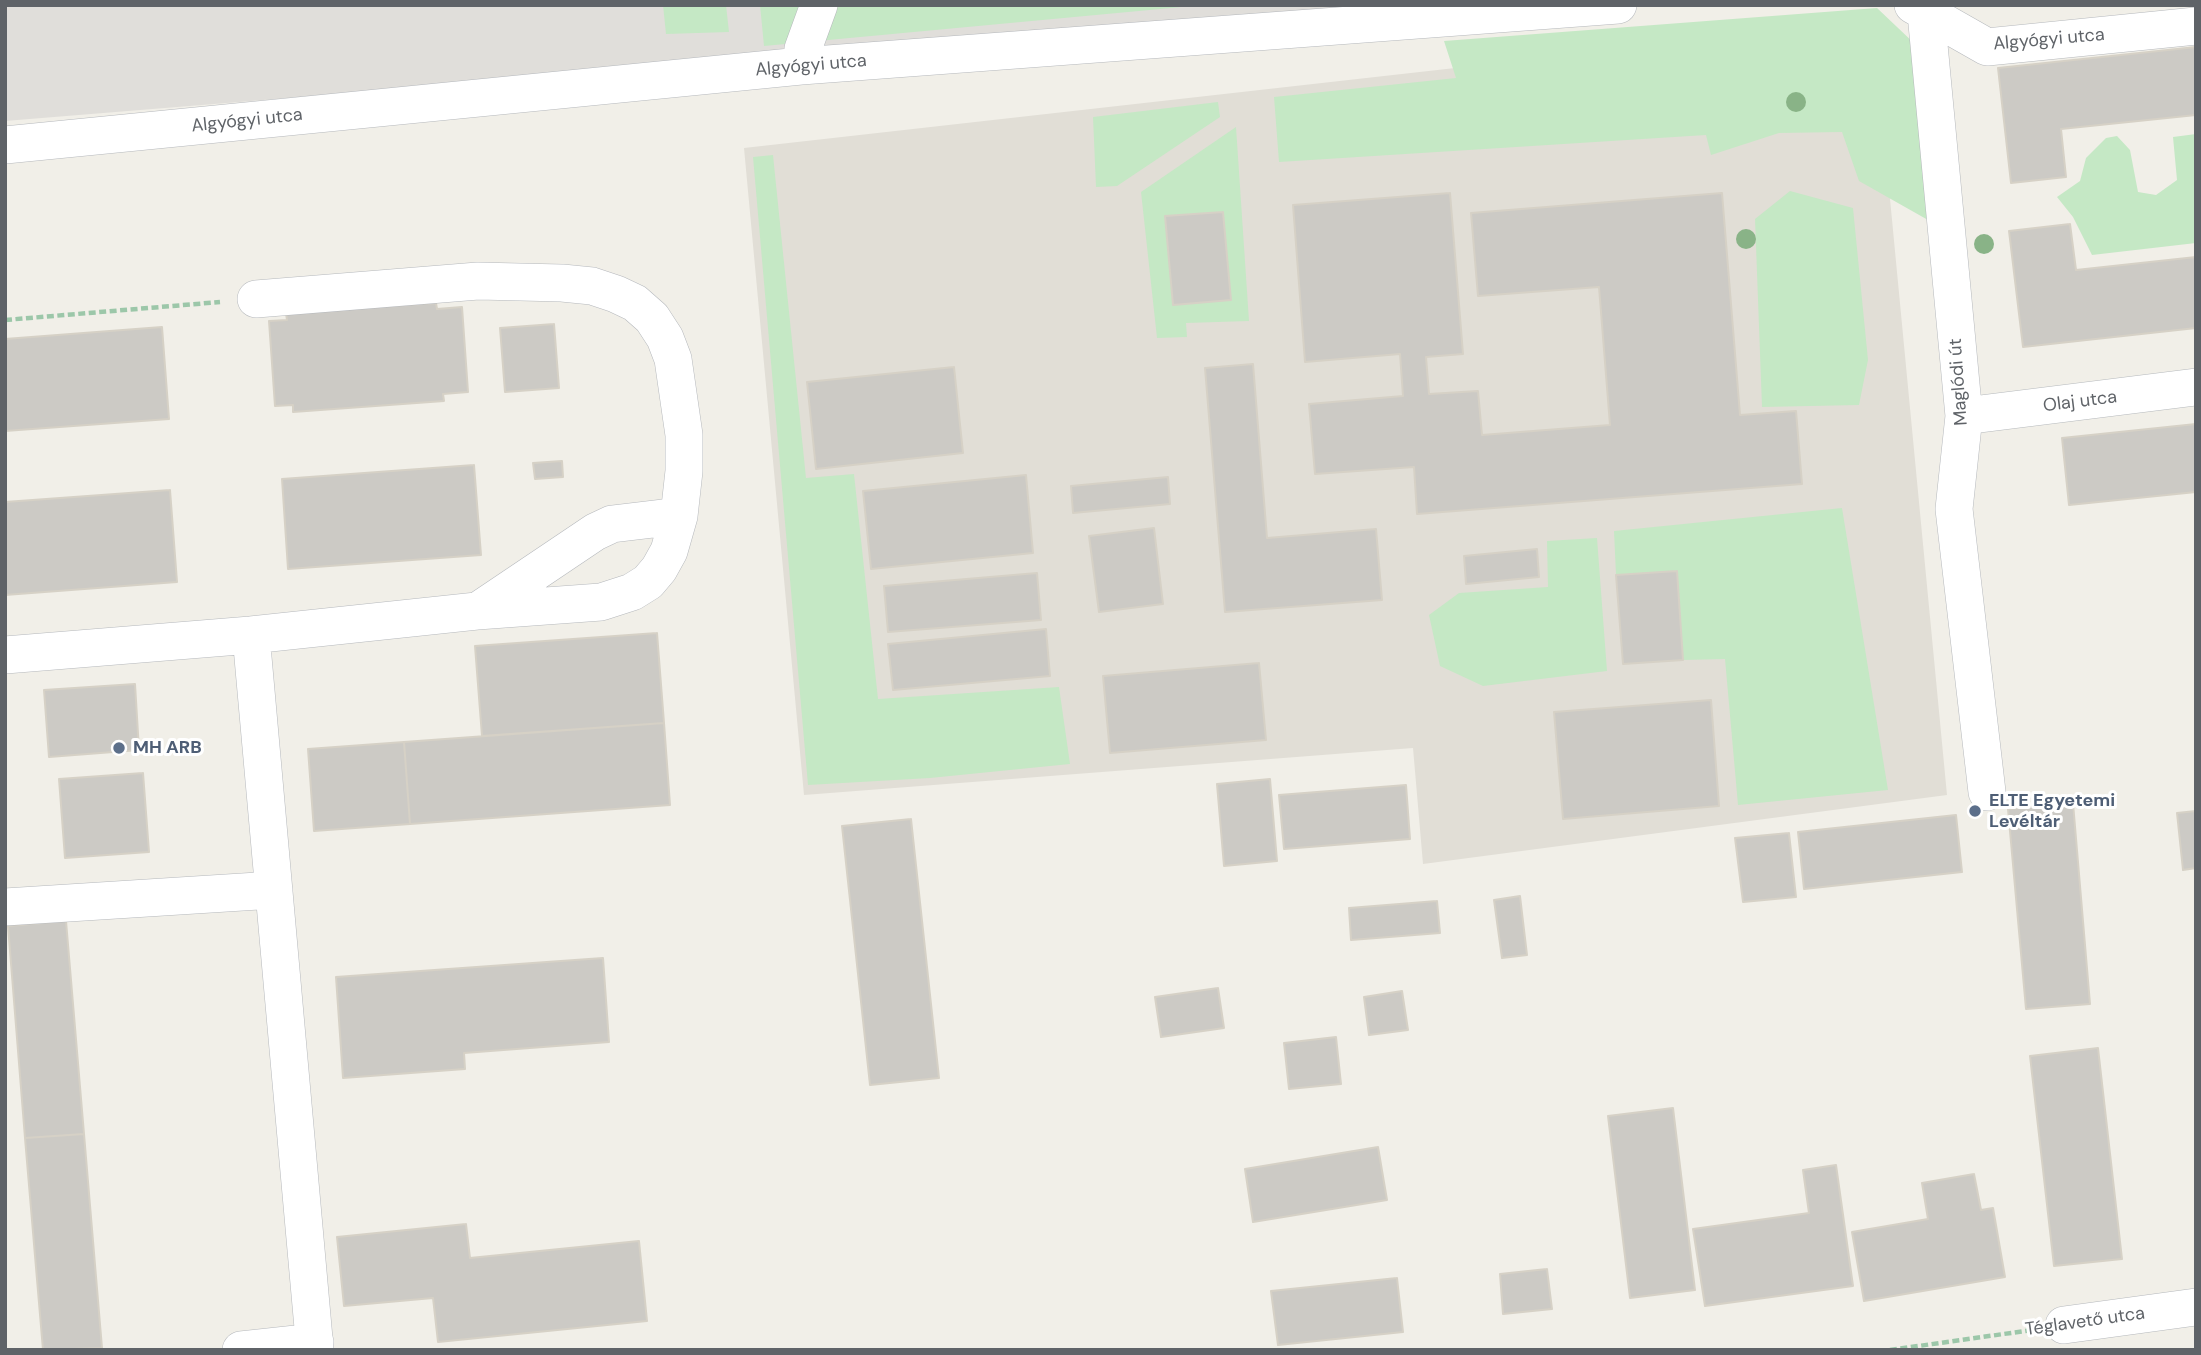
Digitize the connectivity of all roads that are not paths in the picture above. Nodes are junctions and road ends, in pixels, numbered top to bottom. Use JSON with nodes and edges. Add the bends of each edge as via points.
{"nodes":[{"id":1,"x":819,"y":5,"type":"edge"},
{"id":2,"x":1618,"y":5,"type":"edge"},
{"id":3,"x":1919,"y":9,"type":"edge"},
{"id":4,"x":2196,"y":26,"type":"edge"},
{"id":5,"x":801,"y":66,"type":"junction"},
{"id":6,"x":5,"y":145,"type":"edge"},
{"id":7,"x":256,"y":299,"type":"road end"},
{"id":8,"x":2196,"y":387,"type":"edge"},
{"id":9,"x":1964,"y":416,"type":"junction"},
{"id":10,"x":679,"y":516,"type":"junction"},
{"id":11,"x":477,"y":611,"type":"junction"},
{"id":12,"x":251,"y":635,"type":"junction"},
{"id":13,"x":5,"y":655,"type":"edge"},
{"id":14,"x":1987,"y":792,"type":"dead end"},
{"id":15,"x":274,"y":890,"type":"junction"},
{"id":16,"x":5,"y":907,"type":"edge"},
{"id":17,"x":2196,"y":1307,"type":"edge"},
{"id":18,"x":2077,"y":1333,"type":"edge"},
{"id":19,"x":315,"y":1346,"type":"edge"},
{"id":20,"x":241,"y":1350,"type":"edge"}],
"edges":[{"from":1,"to":5,"type":"street"},
{"from":2,"to":5,"type":"street","name":"Algyógyi utca"},
{"from":3,"to":4,"type":"street","name":"Algyógyi utca","via":[[1987,47]]},
{"from":3,"to":9,"type":"street","name":"Maglódi út"},
{"from":5,"to":6,"type":"street","name":"Algyógyi utca"},
{"from":7,"to":10,"type":"street","via":[[478,281],[592,286],[625,299],[652,318],[673,359],[684,435]]},
{"from":8,"to":9,"type":"street","name":"Olaj utca"},
{"from":9,"to":14,"type":"street","name":"Maglódi út","via":[[1954,509]]},
{"from":10,"to":11,"type":"street","via":[[620,523],[595,532]]},
{"from":10,"to":11,"type":"street","via":[[659,569],[632,592],[601,602]]},
{"from":11,"to":12,"type":"street"},
{"from":12,"to":13,"type":"street"},
{"from":12,"to":15,"type":"street"},
{"from":15,"to":16,"type":"street"},
{"from":15,"to":19,"type":"street"},
{"from":17,"to":18,"type":"street","name":"Téglavető utca"},
{"from":19,"to":20,"type":"street"}]}
